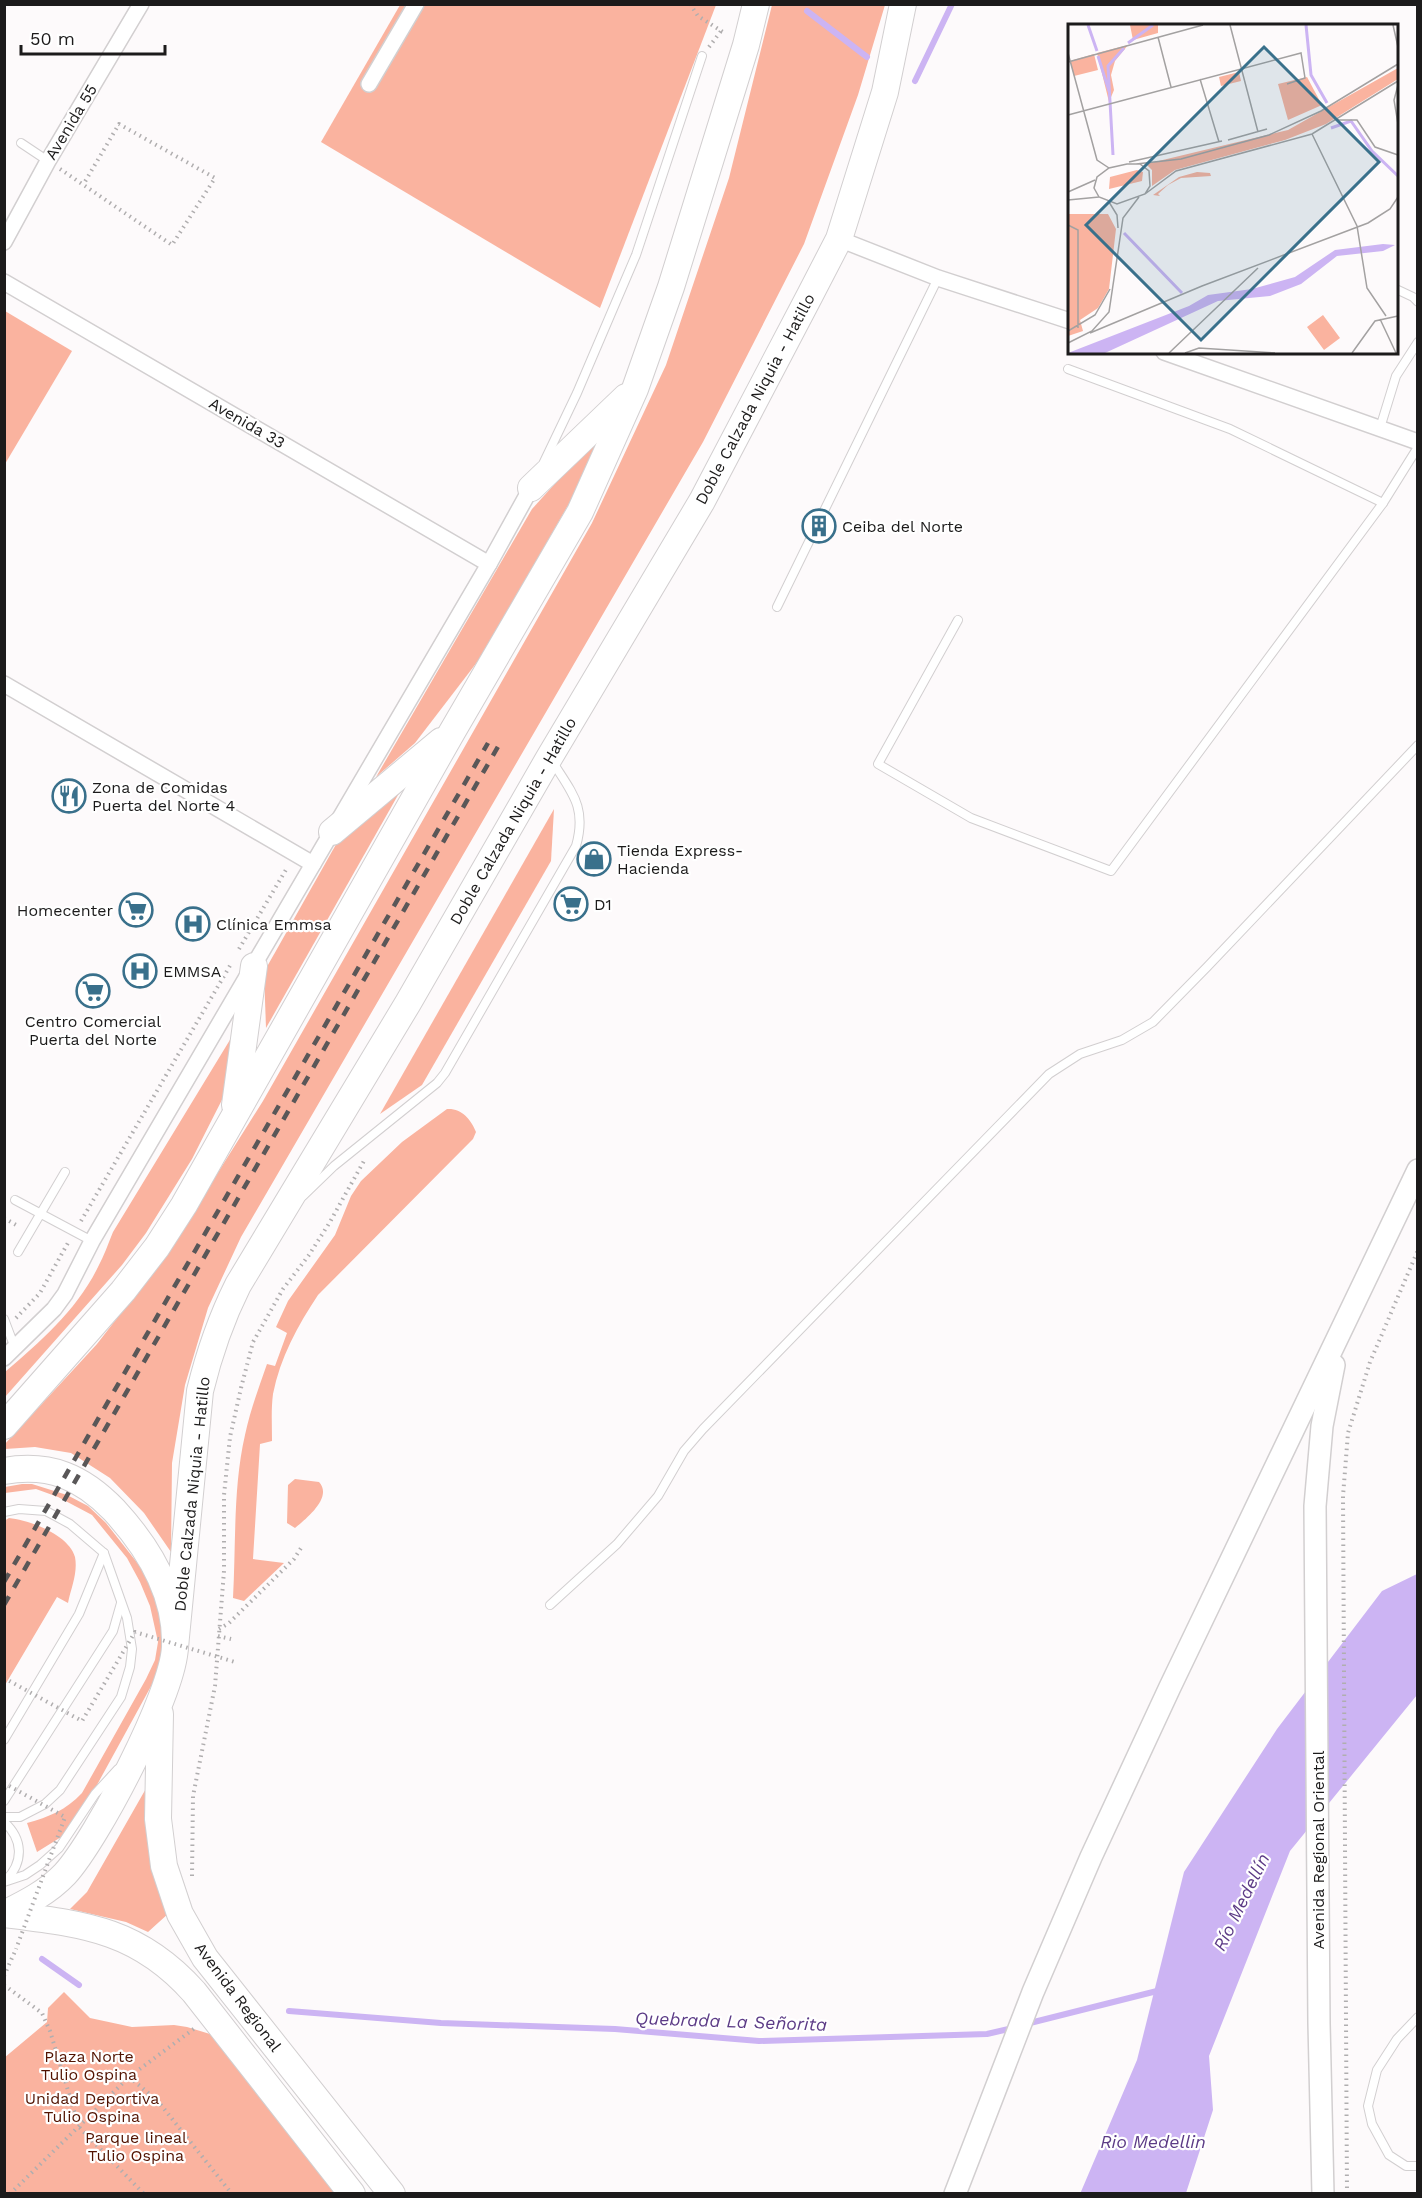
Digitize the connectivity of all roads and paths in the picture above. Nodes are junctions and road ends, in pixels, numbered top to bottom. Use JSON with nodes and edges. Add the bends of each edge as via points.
{"nodes":[{"id":1,"x":141,"y":4,"type":"edge"},
{"id":2,"x":416,"y":4,"type":"edge"},
{"id":3,"x":690,"y":4,"type":"edge"},
{"id":4,"x":903,"y":4,"type":"edge"},
{"id":5,"x":754,"y":10,"type":"edge"},
{"id":6,"x":721,"y":31,"type":"junction"},
{"id":7,"x":746,"y":45,"type":"junction"},
{"id":8,"x":702,"y":56,"type":"joint"},
{"id":9,"x":369,"y":84,"type":"dead end"},
{"id":10,"x":21,"y":143,"type":"dead end"},
{"id":11,"x":48,"y":161,"type":"junction"},
{"id":12,"x":83,"y":185,"type":"junction"},
{"id":13,"x":839,"y":238,"type":"junction"},
{"id":14,"x":4,"y":242,"type":"edge"},
{"id":15,"x":938,"y":278,"type":"junction"},
{"id":16,"x":4,"y":282,"type":"edge"},
{"id":17,"x":1398,"y":290,"type":"edge"},
{"id":18,"x":1418,"y":302,"type":"edge"},
{"id":19,"x":1068,"y":320,"type":"edge"},
{"id":20,"x":1418,"y":342,"type":"edge"},
{"id":21,"x":1170,"y":354,"type":"edge"},
{"id":22,"x":1068,"y":369,"type":"dead end"},
{"id":23,"x":635,"y":389,"type":"junction"},
{"id":24,"x":1380,"y":428,"type":"junction"},
{"id":25,"x":1418,"y":442,"type":"edge"},
{"id":26,"x":1418,"y":447,"type":"edge"},
{"id":27,"x":531,"y":488,"type":"junction"},
{"id":28,"x":1383,"y":503,"type":"junction"},
{"id":29,"x":489,"y":564,"type":"junction"},
{"id":30,"x":777,"y":607,"type":"dead end"},
{"id":31,"x":958,"y":620,"type":"dead end"},
{"id":32,"x":4,"y":684,"type":"edge"},
{"id":33,"x":452,"y":732,"type":"junction"},
{"id":34,"x":1418,"y":745,"type":"edge"},
{"id":35,"x":549,"y":758,"type":"junction"},
{"id":36,"x":332,"y":832,"type":"junction"},
{"id":37,"x":295,"y":854,"type":"junction"},
{"id":38,"x":313,"y":864,"type":"junction"},
{"id":39,"x":254,"y":966,"type":"junction"},
{"id":40,"x":232,"y":1120,"type":"junction"},
{"id":41,"x":368,"y":1139,"type":"junction"},
{"id":42,"x":1418,"y":1170,"type":"edge"},
{"id":43,"x":65,"y":1172,"type":"dead end"},
{"id":44,"x":15,"y":1200,"type":"dead end"},
{"id":45,"x":41,"y":1214,"type":"junction"},
{"id":46,"x":274,"y":1225,"type":"junction"},
{"id":47,"x":75,"y":1232,"type":"junction"},
{"id":48,"x":92,"y":1241,"type":"junction"},
{"id":49,"x":1418,"y":1250,"type":"edge"},
{"id":50,"x":18,"y":1252,"type":"dead end"},
{"id":51,"x":6,"y":1323,"type":"edge"},
{"id":52,"x":1340,"y":1333,"type":"junction"},
{"id":53,"x":10,"y":1353,"type":"edge"},
{"id":54,"x":4,"y":1425,"type":"edge"},
{"id":55,"x":4,"y":1471,"type":"edge"},
{"id":56,"x":4,"y":1512,"type":"edge"},
{"id":57,"x":301,"y":1548,"type":"dead end"},
{"id":58,"x":104,"y":1553,"type":"junction"},
{"id":59,"x":121,"y":1603,"type":"junction"},
{"id":60,"x":550,"y":1605,"type":"dead end"},
{"id":61,"x":218,"y":1629,"type":"junction"},
{"id":62,"x":218,"y":1636,"type":"junction"},
{"id":63,"x":231,"y":1639,"type":"dead end"},
{"id":64,"x":175,"y":1647,"type":"junction"},
{"id":65,"x":235,"y":1662,"type":"dead end"},
{"id":66,"x":4,"y":1678,"type":"edge"},
{"id":67,"x":160,"y":1698,"type":"junction"},
{"id":68,"x":4,"y":1740,"type":"edge"},
{"id":69,"x":139,"y":1746,"type":"junction"},
{"id":70,"x":4,"y":1783,"type":"edge"},
{"id":71,"x":4,"y":1801,"type":"edge"},
{"id":72,"x":4,"y":1817,"type":"edge"},
{"id":73,"x":4,"y":1822,"type":"edge"},
{"id":74,"x":192,"y":1879,"type":"dead end"},
{"id":75,"x":4,"y":1882,"type":"edge"},
{"id":76,"x":4,"y":1914,"type":"edge"},
{"id":77,"x":4,"y":1976,"type":"edge"},
{"id":78,"x":4,"y":1985,"type":"edge"},
{"id":79,"x":212,"y":2014,"type":"junction"},
{"id":80,"x":1418,"y":2017,"type":"edge"},
{"id":81,"x":129,"y":2077,"type":"junction"},
{"id":82,"x":79,"y":2127,"type":"junction"},
{"id":83,"x":1418,"y":2166,"type":"edge"},
{"id":84,"x":10,"y":2193,"type":"edge"},
{"id":85,"x":144,"y":2193,"type":"edge"},
{"id":86,"x":232,"y":2193,"type":"edge"},
{"id":87,"x":352,"y":2193,"type":"edge"},
{"id":88,"x":392,"y":2193,"type":"edge"},
{"id":89,"x":955,"y":2193,"type":"edge"},
{"id":90,"x":1323,"y":2193,"type":"edge"},
{"id":91,"x":1347,"y":2193,"type":"edge"}],
"edges":[{"from":1,"to":11,"type":"street","name":"Avenida 55"},
{"from":2,"to":9,"type":"street"},
{"from":3,"to":6,"type":"path","via":[[698,16]]},
{"from":4,"to":13,"type":"highway","name":"Doble Calzada Niquia - Hatillo","via":[[885,92]]},
{"from":5,"to":7,"type":"highway"},
{"from":6,"to":7,"type":"path"},
{"from":6,"to":8,"type":"path"},
{"from":7,"to":23,"type":"highway"},
{"from":8,"to":27,"type":"lane","via":[[636,255]]},
{"from":10,"to":11,"type":"lane"},
{"from":11,"to":12,"type":"path"},
{"from":11,"to":14,"type":"street","name":"Avenida 55"},
{"from":12,"to":12,"type":"path","via":[[172,245],[215,178],[119,124]]},
{"from":13,"to":15,"type":"street"},
{"from":13,"to":35,"type":"highway","name":"Doble Calzada Niquia - Hatillo","via":[[702,501]]},
{"from":15,"to":19,"type":"street"},
{"from":15,"to":30,"type":"lane"},
{"from":16,"to":29,"type":"street","name":"Avenida 33"},
{"from":17,"to":18,"type":"lane"},
{"from":20,"to":24,"type":"lane","via":[[1396,376]]},
{"from":21,"to":24,"type":"street"},
{"from":22,"to":28,"type":"lane","via":[[1230,429]]},
{"from":23,"to":27,"type":"highway"},
{"from":23,"to":33,"type":"highway","via":[[579,512]]},
{"from":24,"to":25,"type":"street"},
{"from":26,"to":28,"type":"lane"},
{"from":27,"to":29,"type":"street"},
{"from":28,"to":31,"type":"lane","via":[[1111,871],[971,818],[878,764]]},
{"from":29,"to":36,"type":"street"},
{"from":32,"to":37,"type":"street"},
{"from":33,"to":36,"type":"highway"},
{"from":33,"to":40,"type":"highway"},
{"from":34,"to":60,"type":"lane","via":[[1153,1022],[1122,1040],[1080,1054],[1050,1074],[703,1429],[684,1451],[658,1496],[617,1544]]},
{"from":35,"to":41,"type":"lane","via":[[571,791],[581,815],[576,846],[445,1073]]},
{"from":35,"to":46,"type":"highway","name":"Doble Calzada Niquia - Hatillo"},
{"from":36,"to":38,"type":"street"},
{"from":37,"to":38,"type":"street"},
{"from":37,"to":47,"type":"path"},
{"from":38,"to":39,"type":"street"},
{"from":39,"to":40,"type":"highway"},
{"from":39,"to":48,"type":"street"},
{"from":40,"to":54,"type":"highway","via":[[157,1246]]},
{"from":41,"to":46,"type":"lane","via":[[334,1166]]},
{"from":41,"to":61,"type":"path","via":[[365,1160],[253,1342],[230,1437]]},
{"from":42,"to":52,"type":"main road"},
{"from":43,"to":45,"type":"lane"},
{"from":44,"to":45,"type":"lane"},
{"from":45,"to":47,"type":"lane"},
{"from":45,"to":50,"type":"lane"},
{"from":46,"to":64,"type":"highway","name":"Doble Calzada Niquia - Hatillo","via":[[226,1308],[200,1391]]},
{"from":47,"to":48,"type":"lane"},
{"from":47,"to":51,"type":"path","via":[[40,1293]]},
{"from":48,"to":53,"type":"street","via":[[65,1294]]},
{"from":49,"to":91,"type":"path","via":[[1370,1362],[1348,1433],[1343,1496]]},
{"from":51,"to":53,"type":"lane"},
{"from":52,"to":89,"type":"main road","via":[[1091,1857],[1033,1992]]},
{"from":52,"to":90,"type":"main road","name":"Avenida Regional Oriental","via":[[1322,1426],[1315,1506]]},
{"from":55,"to":64,"type":"highway","via":[[43,1468],[58,1472],[102,1499],[154,1562],[166,1590]]},
{"from":56,"to":58,"type":"lane","via":[[46,1511],[70,1524]]},
{"from":57,"to":61,"type":"path","via":[[229,1623]]},
{"from":58,"to":59,"type":"lane"},
{"from":58,"to":68,"type":"lane","via":[[79,1614]]},
{"from":59,"to":71,"type":"lane","via":[[113,1631]]},
{"from":59,"to":72,"type":"lane","via":[[132,1649],[121,1697],[60,1790],[45,1804],[20,1817]]},
{"from":61,"to":62,"type":"path"},
{"from":62,"to":63,"type":"path"},
{"from":62,"to":74,"type":"path","via":[[215,1686],[193,1796]]},
{"from":64,"to":67,"type":"highway"},
{"from":65,"to":66,"type":"path","bridge":true,"via":[[135,1632],[82,1721]]},
{"from":67,"to":69,"type":"highway"},
{"from":67,"to":88,"type":"highway","name":"Avenida Regional","via":[[158,1819],[164,1866],[176,1906],[205,1958]]},
{"from":69,"to":75,"type":"lane","via":[[95,1794],[59,1848],[25,1875]]},
{"from":69,"to":76,"type":"highway","via":[[80,1856],[44,1892]]},
{"from":70,"to":77,"type":"path","bridge":true,"via":[[65,1817]]},
{"from":73,"to":75,"type":"lane","via":[[13,1830],[20,1852],[18,1864]]},
{"from":76,"to":79,"type":"highway","name":"Avenida Regional","via":[[93,1928],[130,1940],[182,1978]]},
{"from":78,"to":82,"type":"path","via":[[42,2013],[47,2022]]},
{"from":79,"to":81,"type":"path"},
{"from":79,"to":87,"type":"highway","name":"Avenida Regional"},
{"from":80,"to":83,"type":"lane","via":[[1397,2039],[1377,2070],[1368,2106],[1372,2124],[1389,2155],[1406,2166]]},
{"from":81,"to":82,"type":"path"},
{"from":81,"to":86,"type":"path","via":[[157,2100]]},
{"from":82,"to":84,"type":"path"},
{"from":82,"to":85,"type":"path"}]}
